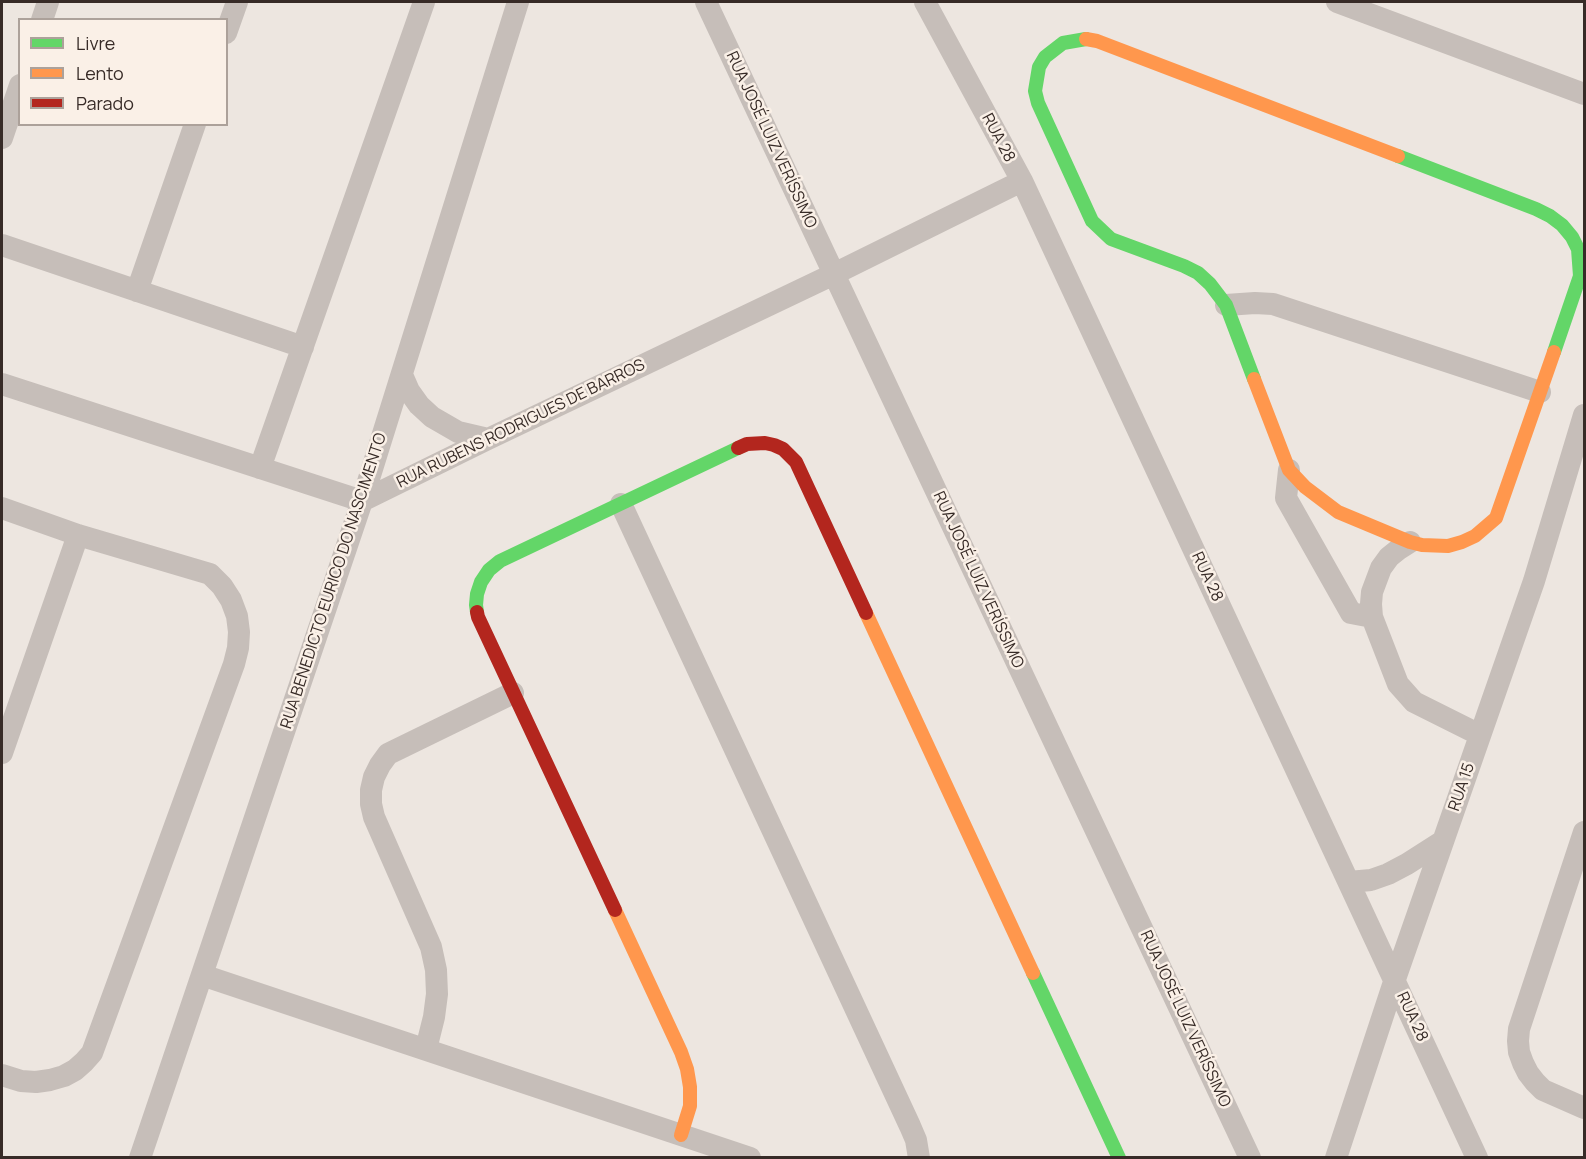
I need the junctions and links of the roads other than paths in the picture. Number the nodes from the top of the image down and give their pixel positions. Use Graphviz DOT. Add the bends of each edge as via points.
graph roads {
  1 [pos="48,2"];
  2 [pos="237,2"];
  3 [pos="424,2"];
  4 [pos="518,2"];
  5 [pos="706,2"];
  6 [pos="925,2"];
  7 [pos="1337,2"];
  8 [pos="43,18"];
  9 [pos="228,27"];
  10 [pos="18,91"];
  11 [pos="1584,94"];
  12 [pos="194,126"];
  13 [pos="2,138"];
  14 [pos="1022,181"];
  15 [pos="2,245"];
  16 [pos="834,274"];
  17 [pos="137,291"];
  18 [pos="1226,305"];
  19 [pos="303,347"];
  20 [pos="402,375"];
  21 [pos="2,384"];
  22 [pos="1540,392"];
  23 [pos="1584,415"];
  24 [pos="488,438"];
  25 [pos="260,468"];
  26 [pos="1289,470"];
  27 [pos="362,501"];
  28 [pos="621,504"];
  29 [pos="2,508"];
  30 [pos="78,534"];
  31 [pos="1410,542"];
  32 [pos="1372,617"];
  33 [pos="513,693"];
  34 [pos="1480,735"];
  35 [pos="2,753"];
  36 [pos="1584,832"];
  37 [pos="1443,841"];
  38 [pos="1349,882"];
  39 [pos="202,975"];
  40 [pos="1395,979"];
  41 [pos="426,1049"];
  42 [pos="2,1075"];
  43 [pos="1584,1108"];
  44 [pos="681,1135"];
  45 [pos="140,1158"];
  46 [pos="750,1158"];
  47 [pos="919,1158"];
  48 [pos="1119,1158"];
  49 [pos="1250,1158"];
  50 [pos="1336,1158"];
  51 [pos="1477,1158"];
  1 -- 8 [label="street"];
  2 -- 9 [label="street"];
  3 -- 19 [label="street"];
  4 -- 20 [label="street, RUA BENEDICTO EURICO DO NASCIMENTO"];
  5 -- 16 [label="street, RUA JOSÉ LUIZ VERÍSSIMO"];
  6 -- 14 [label="street, RUA 28"];
  7 -- 11 [label="street"];
  10 -- 13 [label="street"];
  12 -- 17 [label="street"];
  14 -- 16 [label="street, RUA RUBENS RODRIGUES DE BARROS"];
  14 -- 38 [label="street, RUA 28"];
  15 -- 17 [label="street"];
  16 -- 24 [label="street, RUA RUBENS RODRIGUES DE BARROS"];
  16 -- 49 [label="street, RUA JOSÉ LUIZ VERÍSSIMO"];
  17 -- 19 [label="street"];
  18 -- 22 [label="street" via="1273,304"];
  18 -- 22 [label="street" via="1198,273 1110,239 1092,221 1038,103 1039,68 1045,57 1063,43 1096,41 1550,216 1562,225 1578,249 1580,276"];
  18 -- 26 [label="street"];
  19 -- 25 [label="street"];
  20 -- 24 [label="street" via="414,398 432,417 458,432"];
  20 -- 27 [label="street, RUA BENEDICTO EURICO DO NASCIMENTO"];
  21 -- 25 [label="street"];
  22 -- 31 [label="street" via="1496,518 1475,536 1448,546"];
  23 -- 34 [label="street, RUA 15" via="1534,581"];
  24 -- 27 [label="street, RUA RUBENS RODRIGUES DE BARROS"];
  25 -- 27 [label="street"];
  26 -- 31 [label="street" via="1305,488 1338,512"];
  26 -- 32 [label="street" via="1286,498 1351,613"];
  27 -- 39 [label="street, RUA BENEDICTO EURICO DO NASCIMENTO"];
  28 -- 33 [label="street" via="500,561 481,582 478,616"];
  28 -- 47 [label="street" via="910,1126"];
  28 -- 48 [label="street" via="747,444 774,445 796,462"];
  29 -- 30 [label="street"];
  30 -- 35 [label="street"];
  30 -- 42 [label="street" via="210,574 231,600 238,624 238,648 92,1053 75,1070 50,1080 21,1081"];
  31 -- 32 [label="street" via="1381,568 1372,592"];
  32 -- 34 [label="street" via="1398,684 1414,702"];
  33 -- 41 [label="street" via="388,754 374,777 374,817 431,947 436,970 434,1017"];
  33 -- 44 [label="street" via="681,1052 690,1087 690,1106"];
  34 -- 37 [label="street, RUA 15"];
  36 -- 43 [label="street" via="1518,1041 1523,1063 1535,1082 1543,1090"];
  37 -- 38 [label="street" via="1388,874"];
  37 -- 40 [label="street, RUA 15"];
  38 -- 40 [label="street, RUA 28"];
  39 -- 41 [label="street"];
  39 -- 45 [label="street, RUA BENEDICTO EURICO DO NASCIMENTO"];
  40 -- 50 [label="street, RUA 15"];
  40 -- 51 [label="street, RUA 28"];
  41 -- 44 [label="street"];
  44 -- 46 [label="street"];
}
